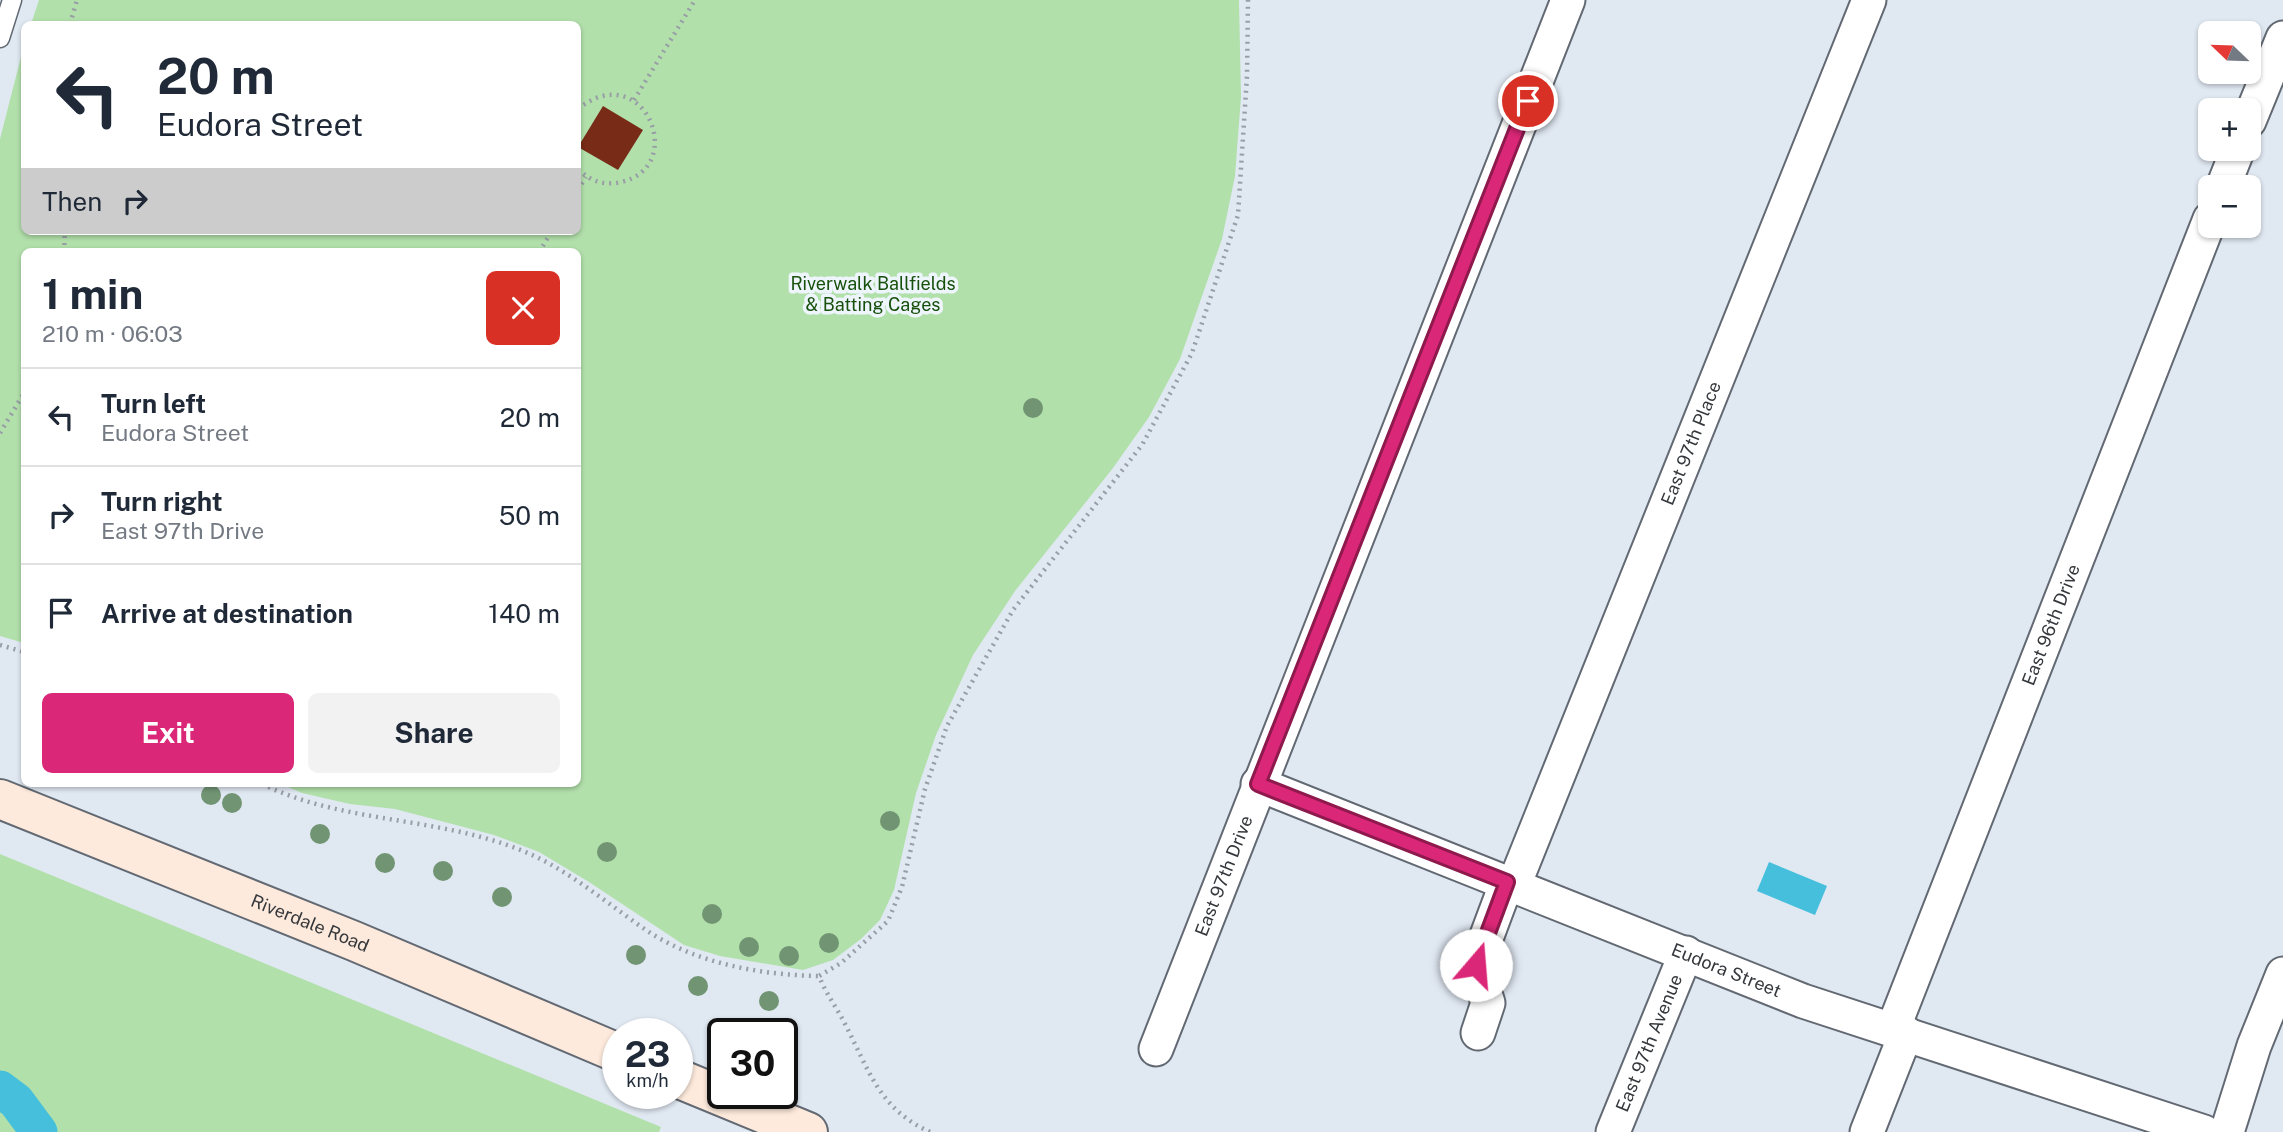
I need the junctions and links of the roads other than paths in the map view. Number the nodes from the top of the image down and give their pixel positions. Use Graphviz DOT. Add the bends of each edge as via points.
graph roads {
  1 [pos="12,0"];
  2 [pos="1568,0"];
  3 [pos="1869,0"];
  4 [pos="0,38"];
  5 [pos="2283,38"];
  6 [pos="2258,98"];
  7 [pos="2203,238"];
  8 [pos="1258,784"];
  9 [pos="0,799"];
  10 [pos="1510,884"];
  11 [pos="1686,953"];
  12 [pos="2283,974"];
  13 [pos="1899,1031"];
  14 [pos="1478,1033"];
  15 [pos="602,1046"];
  16 [pos="1156,1049"];
  17 [pos="693,1085"];
  18 [pos="808,1132"];
  19 [pos="1613,1132"];
  20 [pos="1867,1132"];
  21 [pos="2204,1132"];
  22 [pos="2227,1132"];
  1 -- 4 [label="lane"];
  2 -- 8 [label="street, East 97th Drive"];
  3 -- 10 [label="street, East 97th Place"];
  5 -- 6 [label="street"];
  7 -- 13 [label="street, East 96th Drive"];
  8 -- 10 [label="street, Eudora Street"];
  8 -- 16 [label="street, East 97th Drive"];
  9 -- 15 [label="street, Riverdale Road"];
  10 -- 11 [label="street, Eudora Street"];
  10 -- 14 [label="street, East 97th Place" via="1476,965 1488,1003"];
  11 -- 13 [label="street, Eudora Street" via="1803,1001"];
  11 -- 19 [label="street, East 97th Avenue"];
  12 -- 22 [label="street"];
  13 -- 20 [label="street, East 96th Drive"];
  13 -- 21 [label="street, Eudora Street"];
  17 -- 18 [label="street"];
}
